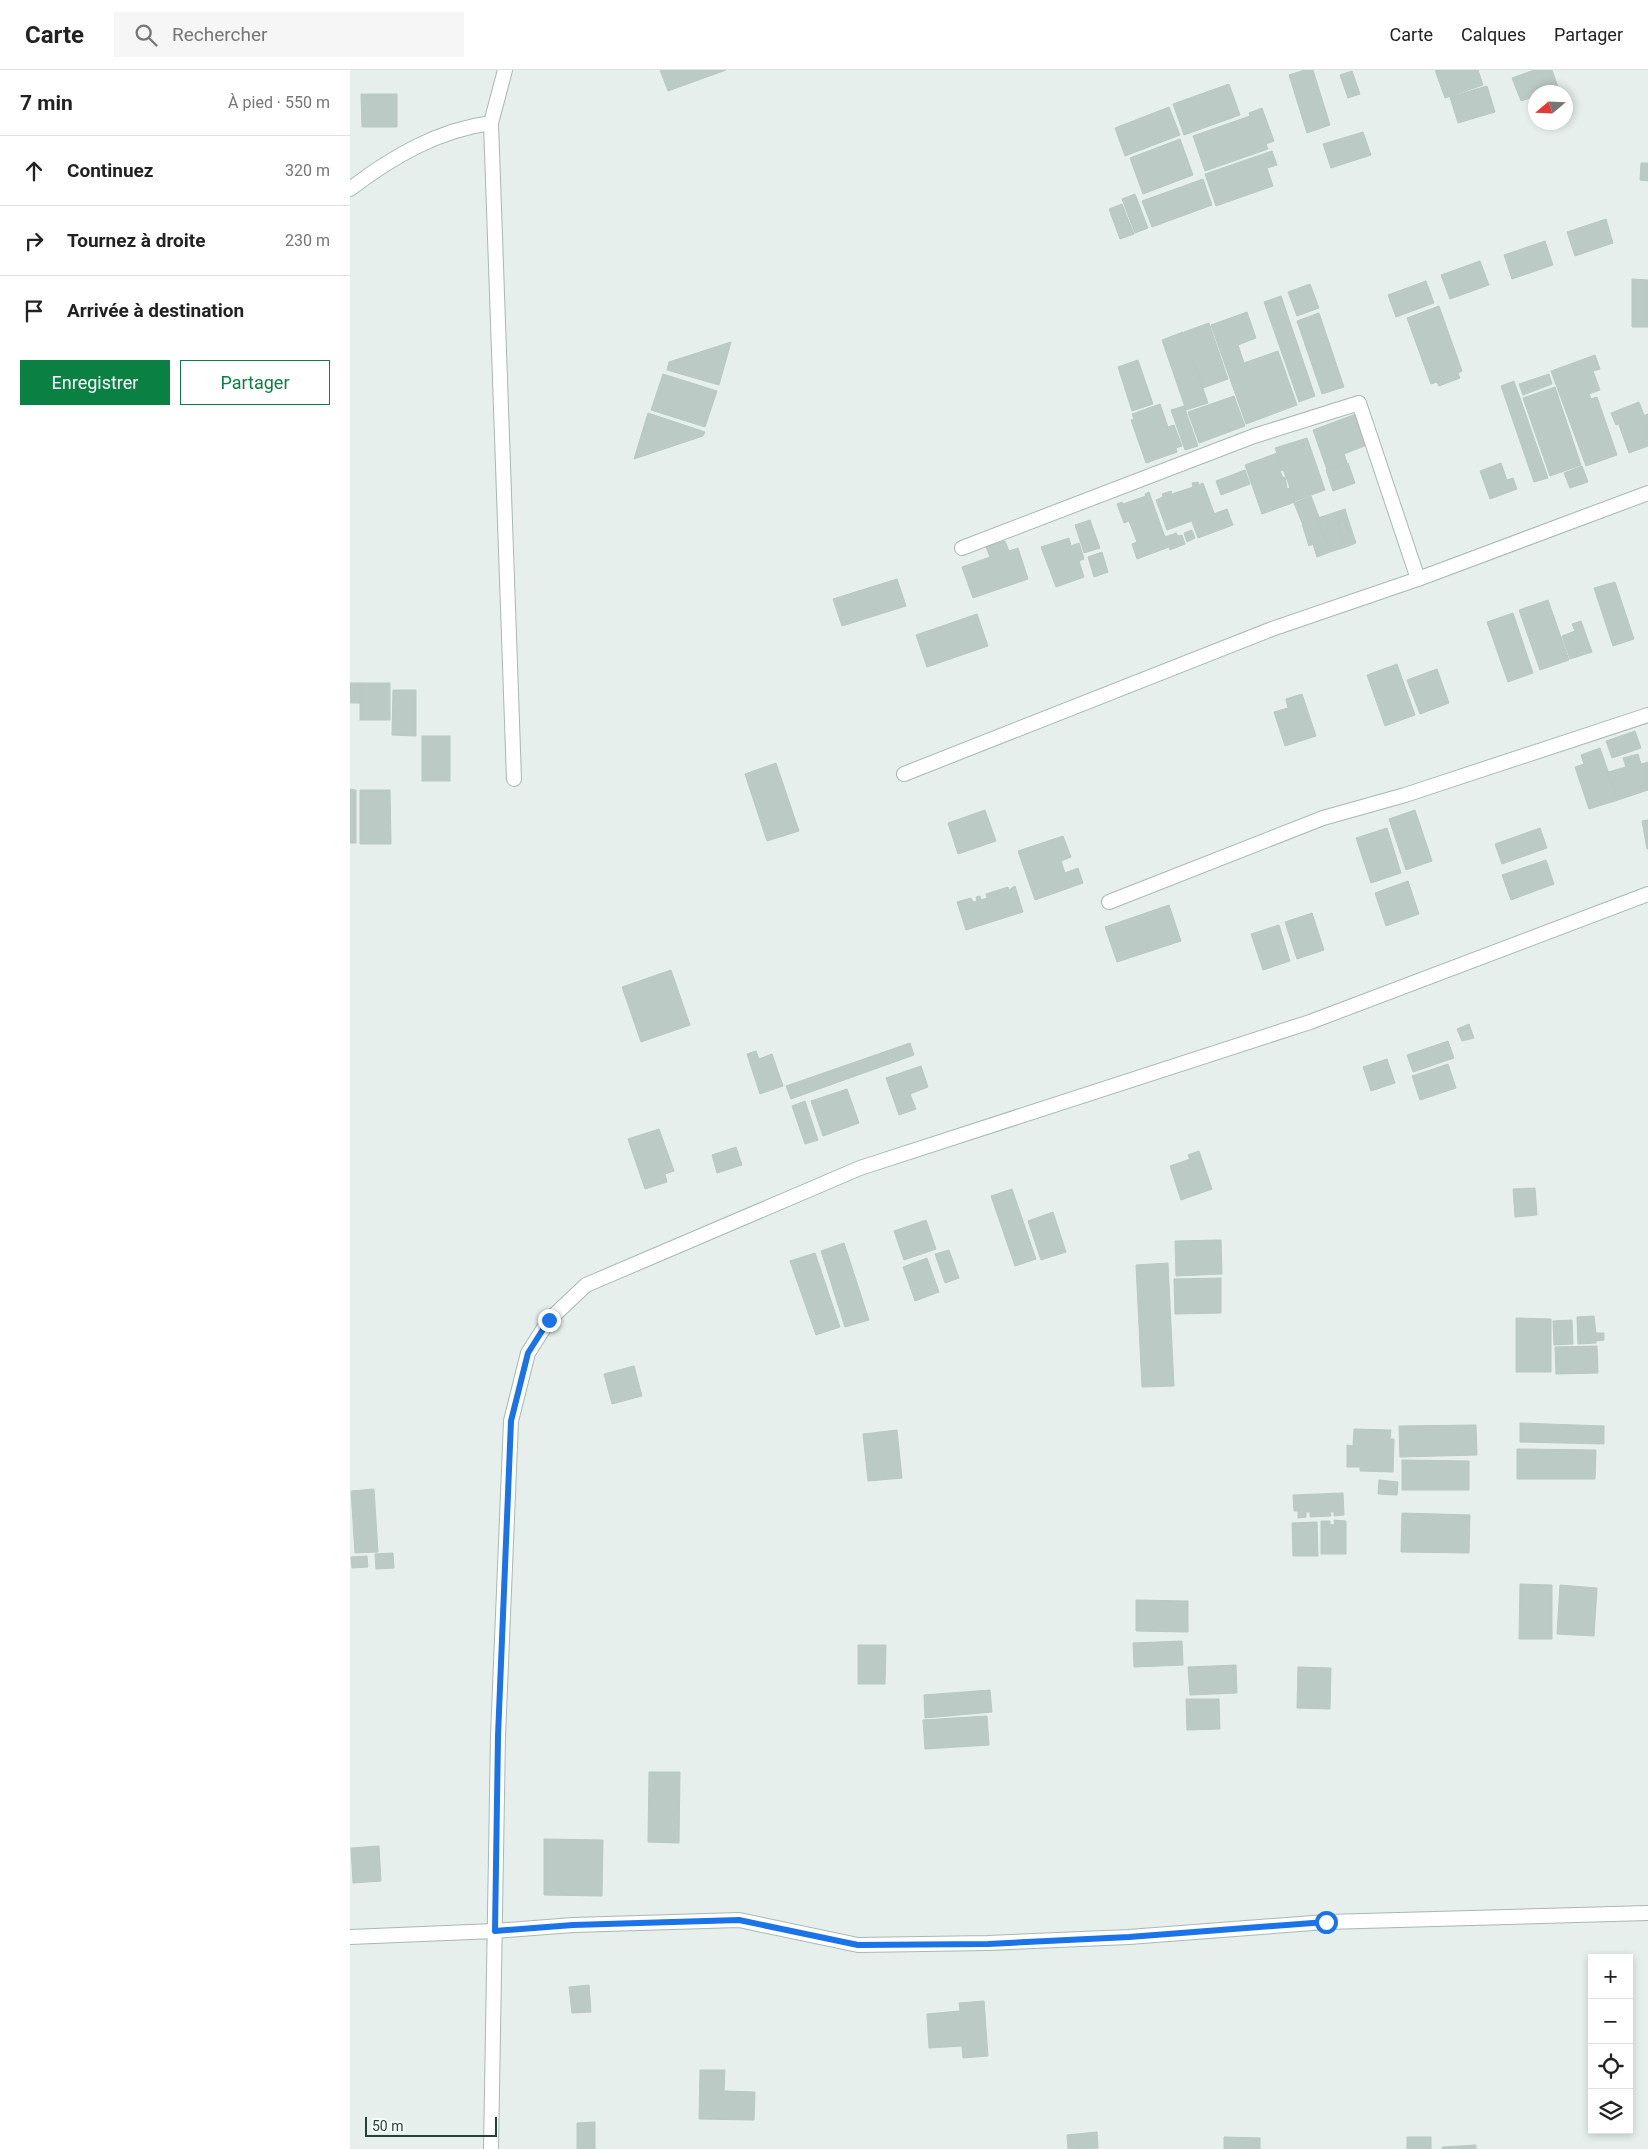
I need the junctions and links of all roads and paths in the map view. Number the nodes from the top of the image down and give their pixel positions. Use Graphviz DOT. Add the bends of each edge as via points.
graph roads {
  1 [pos="505,70"];
  2 [pos="491,123"];
  3 [pos="350,189"];
  4 [pos="1648,493"];
  5 [pos="962,548"];
  6 [pos="1418,579"];
  7 [pos="1648,715"];
  8 [pos="904,774"];
  9 [pos="514,779"];
  10 [pos="1648,894"];
  11 [pos="1109,902"];
  12 [pos="1648,1913"];
  13 [pos="495,1931"];
  14 [pos="350,1937"];
  15 [pos="491,2149"];
  1 -- 2 [label="street"];
  2 -- 3 [label="street" via="466,126 412,148 384,163"];
  2 -- 9 [label="street"];
  4 -- 6 [label="street"];
  5 -- 6 [label="street" via="1254,436 1359,403"];
  6 -- 8 [label="street" via="1272,629"];
  7 -- 11 [label="street" via="1405,795 1323,818"];
  10 -- 13 [label="street" via="1310,1022 860,1168 586,1285 549,1320 528,1353 511,1421 498,1736"];
  12 -- 13 [label="street" via="1326,1922 988,1944 858,1945 739,1920"];
  13 -- 14 [label="street"];
  13 -- 15 [label="street"];
}
